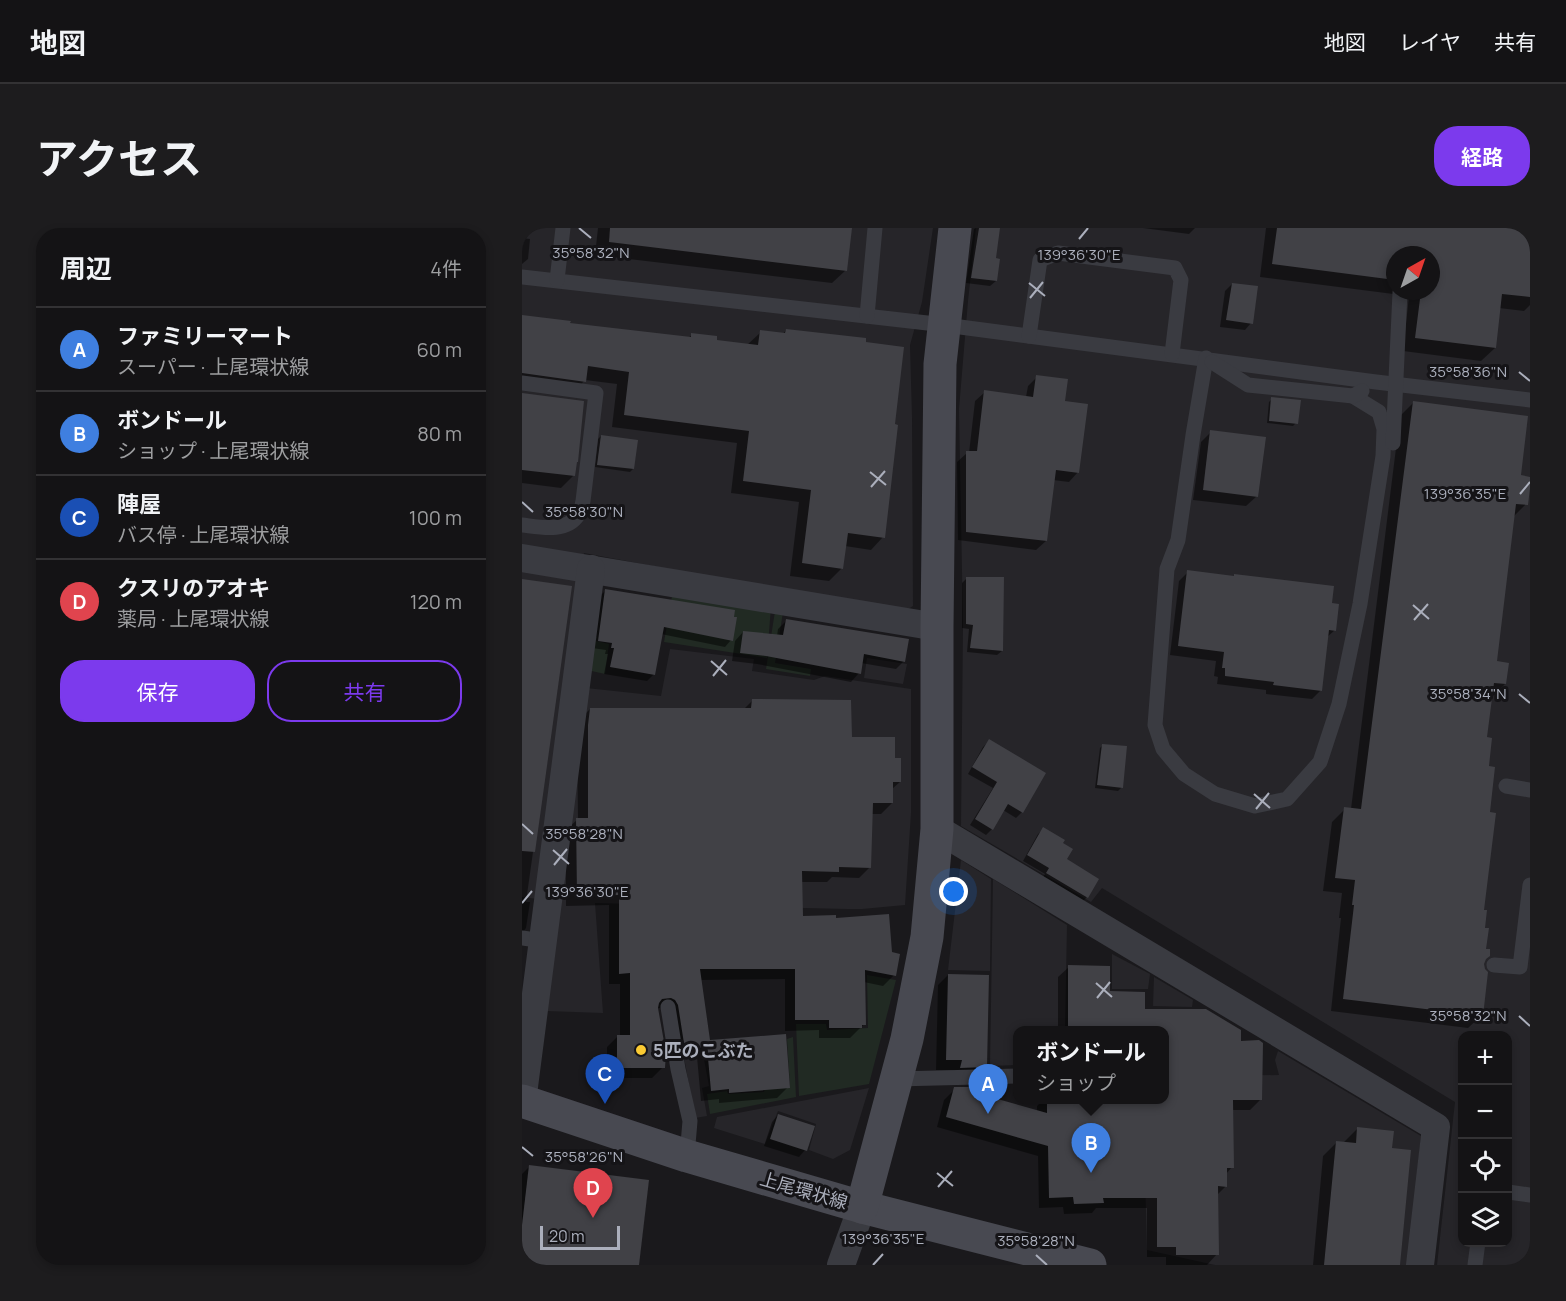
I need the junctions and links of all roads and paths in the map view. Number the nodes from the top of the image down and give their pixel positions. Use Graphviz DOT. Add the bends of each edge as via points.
graph roads {
  1 [pos="563,228"];
  2 [pos="875,228"];
  3 [pos="955,228"];
  4 [pos="522,277"];
  5 [pos="557,280"];
  6 [pos="1400,300"];
  7 [pos="867,316"];
  8 [pos="945,325"];
  9 [pos="1029,336"];
  10 [pos="1172,354"];
  11 [pos="1206,358"];
  12 [pos="1376,382"];
  13 [pos="522,383"];
  14 [pos="1395,384"];
  15 [pos="1353,396"];
  16 [pos="1530,400"];
  17 [pos="1383,456"];
  18 [pos="522,525"];
  19 [pos="522,558"];
  20 [pos="591,568"];
  21 [pos="937,627"];
  22 [pos="1506,786"];
  23 [pos="1530,789"];
  24 [pos="937,829"];
  25 [pos="1530,885"];
  26 [pos="532,940"];
  27 [pos="1494,965"];
  28 [pos="668,1007"];
  29 [pos="1013,1076"];
  30 [pos="896,1079"];
  31 [pos="522,1102"];
  32 [pos="687,1156"];
  33 [pos="1512,1193"];
  34 [pos="1530,1195"];
  35 [pos="862,1207"];
  36 [pos="1477,1247"];
  37 [pos="841,1265"];
  38 [pos="1090,1265"];
  39 [pos="1420,1265"];
  40 [pos="1474,1265"];
  1 -- 5 [label="lane"];
  2 -- 7 [label="lane"];
  3 -- 8 [label="street"];
  4 -- 5 [label="lane"];
  5 -- 7 [label="lane"];
  6 -- 14 [label="lane"];
  7 -- 8 [label="lane"];
  8 -- 9 [label="lane"];
  8 -- 21 [label="street" via="940,364"];
  9 -- 10 [label="lane"];
  9 -- 10 [label="lane" via="1040,260 1058,253 1175,268 1180,280"];
  10 -- 11 [label="lane"];
  11 -- 12 [label="lane"];
  11 -- 15 [label="lane" via="1248,385"];
  11 -- 17 [label="lane" via="1178,540 1167,569 1155,724 1163,749 1184,774 1215,794 1255,806 1287,799 1320,762 1339,704 1360,604"];
  12 -- 14 [label="lane"];
  12 -- 15 [label="lane"];
  13 -- 18 [label="lane" via="596,393 578,515 568,524 553,528"];
  14 -- 16 [label="lane"];
  14 -- 17 [label="lane" via="1392,454"];
  15 -- 17 [label="lane" via="1379,412 1384,429"];
  19 -- 20 [label="street"];
  20 -- 21 [label="street"];
  20 -- 26 [label="street"];
  21 -- 24 [label="street"];
  22 -- 23 [label="lane"];
  24 -- 30 [label="street" via="927,938"];
  24 -- 39 [label="street" via="1436,1127"];
  25 -- 27 [label="lane" via="1520,967"];
  26 -- 31 [label="street"];
  28 -- 32 [label="lane" via="690,1120"];
  29 -- 30 [label="lane"];
  30 -- 35 [label="street"];
  31 -- 32 [label="street, 上尾環状線"];
  32 -- 35 [label="street, 上尾環状線"];
  33 -- 34 [label="lane"];
  35 -- 37 [label="street"];
  35 -- 38 [label="street, 上尾環状線"];
  36 -- 40 [label="lane"];
}
